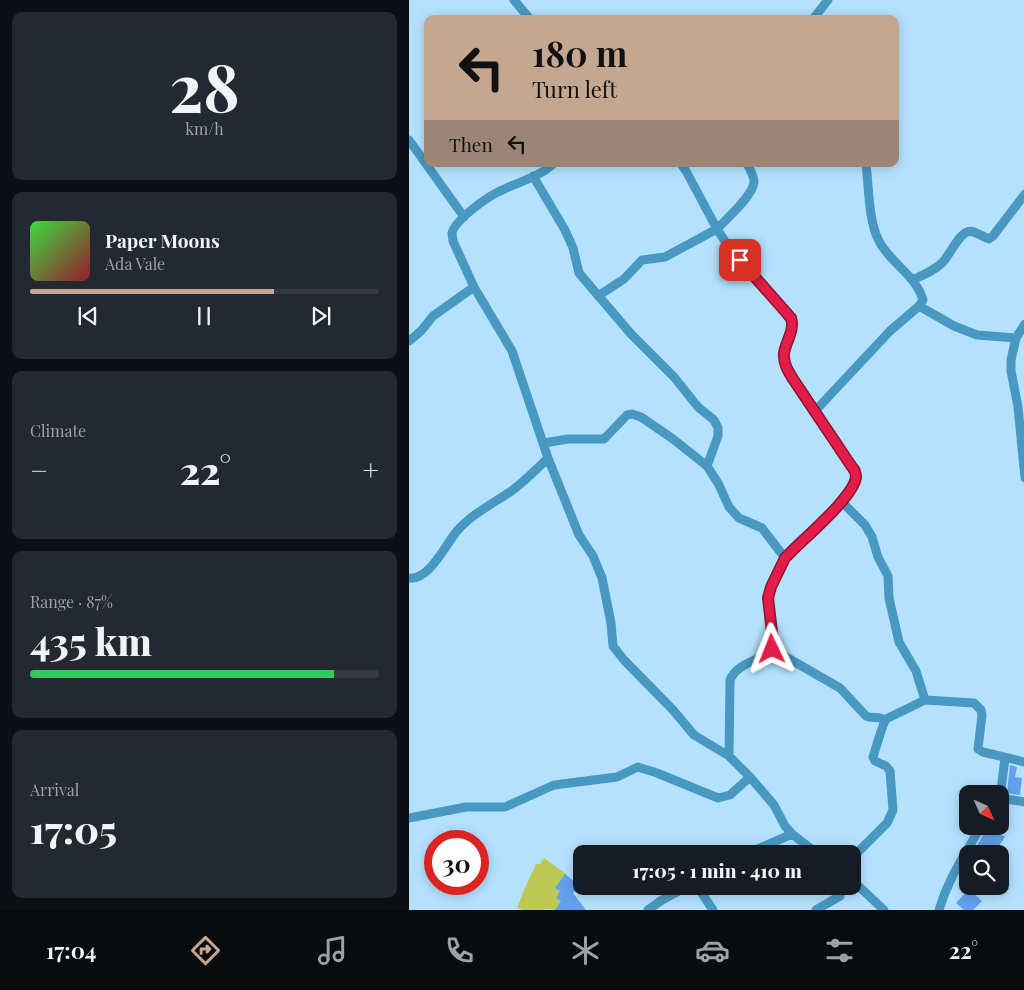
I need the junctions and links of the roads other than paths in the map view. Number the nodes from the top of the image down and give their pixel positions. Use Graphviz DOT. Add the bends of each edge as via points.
graph roads {
  1 [pos="514,0"];
  2 [pos="829,0"];
  3 [pos="527,15"];
  4 [pos="816,15"];
  5 [pos="409,140"];
  6 [pos="424,161"];
  7 [pos="429,167"];
  8 [pos="548,167"];
  9 [pos="683,167"];
  10 [pos="749,167"];
  11 [pos="866,167"];
  12 [pos="533,176"];
  13 [pos="1024,194"];
  14 [pos="464,216"];
  15 [pos="717,229"];
  16 [pos="912,280"];
  17 [pos="474,287"];
  18 [pos="598,296"];
  19 [pos="919,306"];
  20 [pos="1024,324"];
  21 [pos="1016,338"];
  22 [pos="409,341"];
  23 [pos="815,411"];
  24 [pos="544,443"];
  25 [pos="548,458"];
  26 [pos="707,466"];
  27 [pos="1024,478"];
  28 [pos="842,502"];
  29 [pos="785,558"];
  30 [pos="409,578"];
  31 [pos="772,649"];
  32 [pos="925,700"];
  33 [pos="885,720"];
  34 [pos="729,756"];
  35 [pos="1005,758"];
  36 [pos="1024,762"];
  37 [pos="750,777"];
  38 [pos="1024,802"];
  39 [pos="409,818"];
  40 [pos="791,834"];
  41 [pos="976,835"];
  42 [pos="766,845"];
  43 [pos="806,845"];
  44 [pos="861,849"];
  45 [pos="861,888"];
  46 [pos="671,895"];
  47 [pos="703,895"];
  48 [pos="840,896"];
  49 [pos="648,910"];
  50 [pos="713,910"];
  51 [pos="816,910"];
  52 [pos="884,910"];
  53 [pos="939,910"];
  1 -- 3 [label="street"];
  2 -- 4 [label="street"];
  5 -- 6 [label="street"];
  7 -- 14 [label="street"];
  8 -- 12 [label="street"];
  9 -- 15 [label="street"];
  10 -- 15 [label="street" via="754,182 751,192"];
  11 -- 16 [label="street" via="873,221 879,241"];
  12 -- 14 [label="street" via="496,193"];
  12 -- 18 [label="street" via="565,230 579,273"];
  13 -- 16 [label="street" via="993,236 984,238 972,231 967,232 941,264"];
  14 -- 17 [label="street" via="452,233 453,241"];
  15 -- 18 [label="street" via="665,257 642,260 624,279"];
  15 -- 23 [label="street" via="727,246 791,318 793,324 784,354 786,366"];
  16 -- 19 [label="street" via="923,300"];
  17 -- 22 [label="street" via="433,316"];
  17 -- 24 [label="street" via="512,351"];
  18 -- 26 [label="street" via="698,407 714,420 718,436"];
  19 -- 21 [label="street" via="977,335"];
  19 -- 23 [label="street" via="890,331"];
  20 -- 21 [label="street"];
  21 -- 27 [label="street" via="1011,371 1018,407"];
  23 -- 28 [label="street" via="855,471 855,481"];
  24 -- 25 [label="street"];
  24 -- 26 [label="street" via="604,439 627,415 637,415"];
  25 -- 30 [label="street" via="525,481 465,522 424,573"];
  25 -- 34 [label="street" via="579,535 602,578 613,646 695,735"];
  26 -- 29 [label="street" via="729,507 739,518 762,528"];
  28 -- 29 [label="street"];
  28 -- 32 [label="street" via="872,537 888,576 889,598 899,642 916,671"];
  29 -- 31 [label="street" via="768,598"];
  31 -- 33 [label="street" via="840,688 866,716"];
  31 -- 34 [label="street" via="738,669 729,680"];
  32 -- 33 [label="street"];
  32 -- 35 [label="street" via="979,706 982,715 978,749"];
  33 -- 44 [label="street" via="873,757 890,771 893,810 887,823"];
  34 -- 37 [label="street"];
  35 -- 36 [label="street"];
  35 -- 38 [label="street" via="1000,798"];
  37 -- 39 [label="street" via="730,795 718,798 638,767 617,777 554,785 505,806 466,807"];
  37 -- 40 [label="street" via="774,805"];
  40 -- 42 [label="street"];
  40 -- 43 [label="street"];
  41 -- 53 [label="street" via="947,885"];
  45 -- 52 [label="street"];
  46 -- 49 [label="street"];
  47 -- 50 [label="street"];
  48 -- 51 [label="street"];
}
